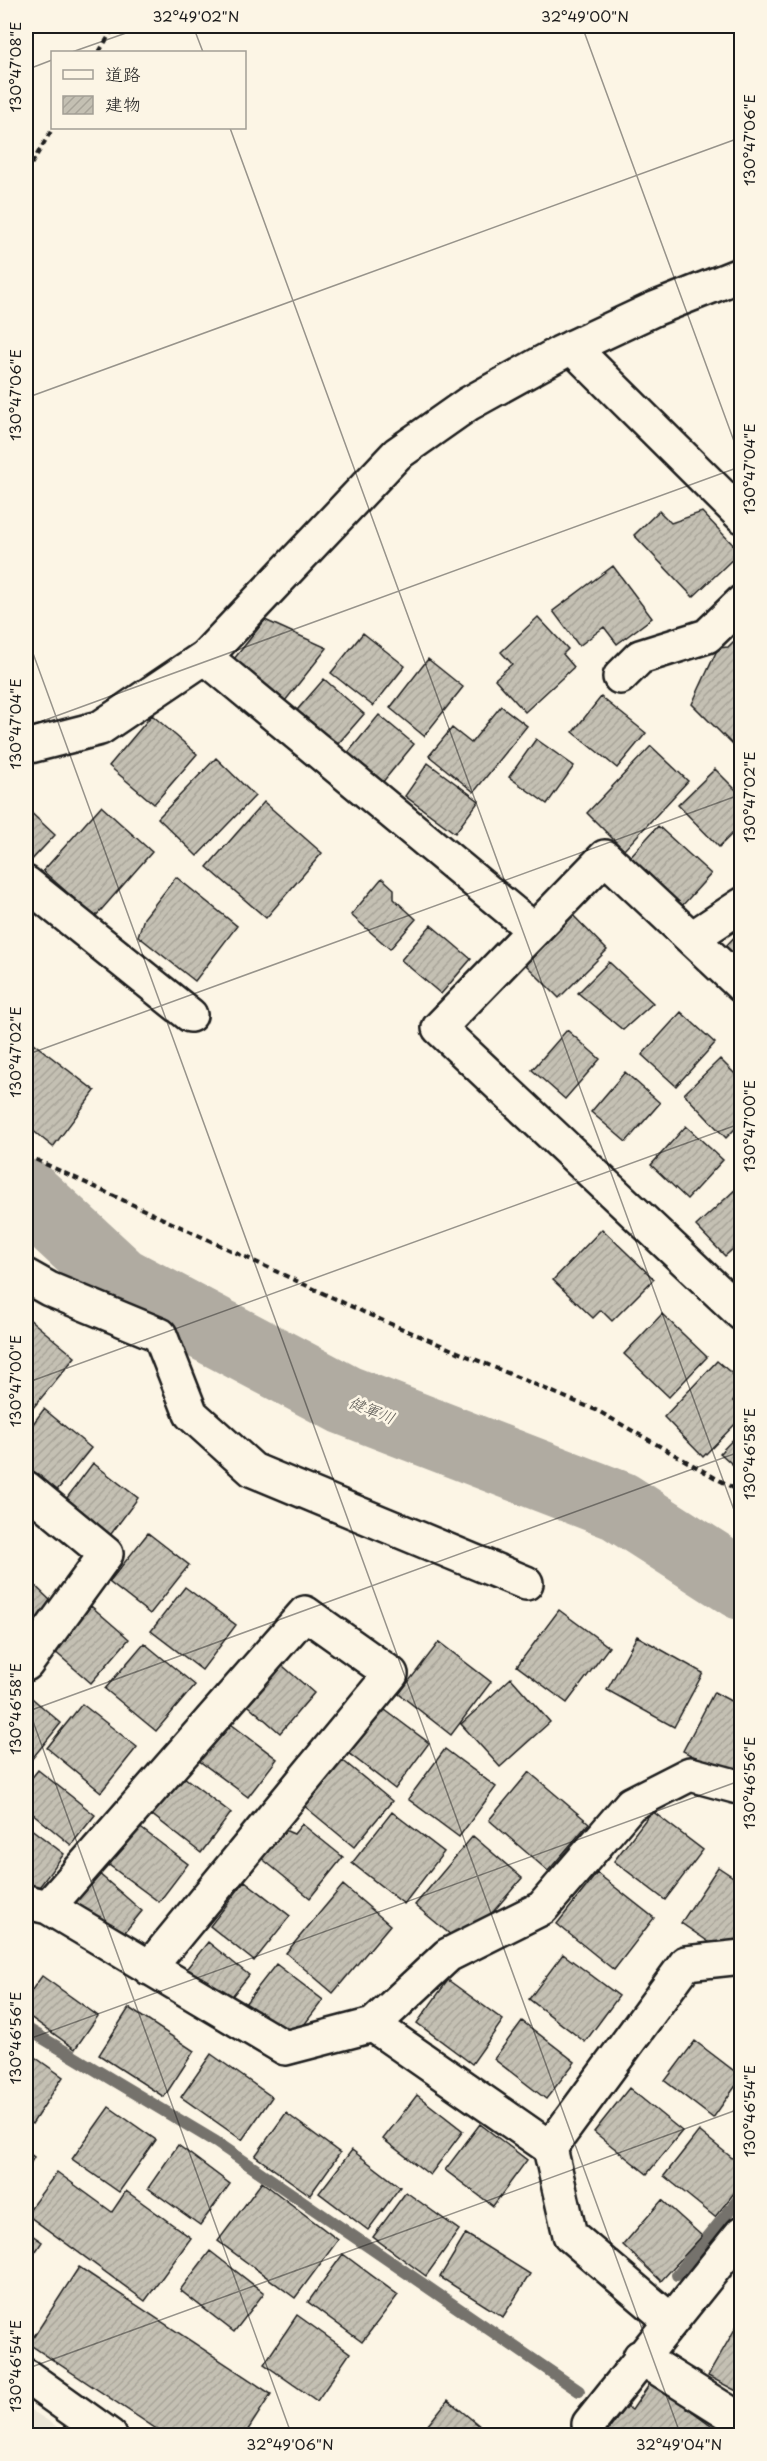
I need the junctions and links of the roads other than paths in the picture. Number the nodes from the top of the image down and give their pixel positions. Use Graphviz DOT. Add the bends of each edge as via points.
graph roads {
  1 [pos="741,274"];
  2 [pos="572,347"];
  3 [pos="741,516"];
  4 [pos="741,602"];
  5 [pos="205,657"];
  6 [pos="620,677"];
  7 [pos="26,747"];
  8 [pos="26,883"];
  9 [pos="741,905"];
  10 [pos="534,930"];
  11 [pos="692,938"];
  12 [pos="741,986"];
  13 [pos="190,1015"];
  14 [pos="26,1276"];
  15 [pos="741,1314"];
  16 [pos="26,1488"];
  17 [pos="526,1583"];
  18 [pos="26,1664"];
  19 [pos="741,1788"];
  20 [pos="37,1904"];
  21 [pos="741,1957"];
  22 [pos="149,1968"];
  23 [pos="373,2025"];
  24 [pos="550,2148"];
  25 [pos="741,2233"];
  26 [pos="671,2321"];
  27 [pos="640,2357"];
  28 [pos="26,2376"];
  29 [pos="741,2421"];
  30 [pos="589,2424"];
  31 [pos="110,2436"];
  1 -- 2 [label="street"];
  2 -- 3 [label="street"];
  2 -- 5 [label="street" via="468,404 398,454"];
  4 -- 6 [label="street" via="708,636 640,657"];
  5 -- 7 [label="street" via="100,728"];
  5 -- 10 [label="street"];
  8 -- 13 [label="street"];
  9 -- 11 [label="street"];
  10 -- 11 [label="street" via="605,857"];
  10 -- 15 [label="street" via="439,1029"];
  11 -- 12 [label="street"];
  14 -- 17 [label="street" via="160,1335 191,1414 253,1470"];
  16 -- 18 [label="street" via="106,1554"];
  19 -- 23 [label="street" via="690,1774 631,1804 542,1908 448,1955"];
  20 -- 22 [label="street"];
  20 -- 22 [label="street" via="305,1613 391,1674"];
  21 -- 24 [label="street" via="686,1963"];
  22 -- 23 [label="street" via="285,2048"];
  23 -- 24 [label="street"];
  24 -- 26 [label="street" via="570,2235"];
  25 -- 26 [label="street"];
  26 -- 27 [label="street"];
  27 -- 29 [label="street"];
  27 -- 30 [label="street"];
  28 -- 31 [label="street"];
}
